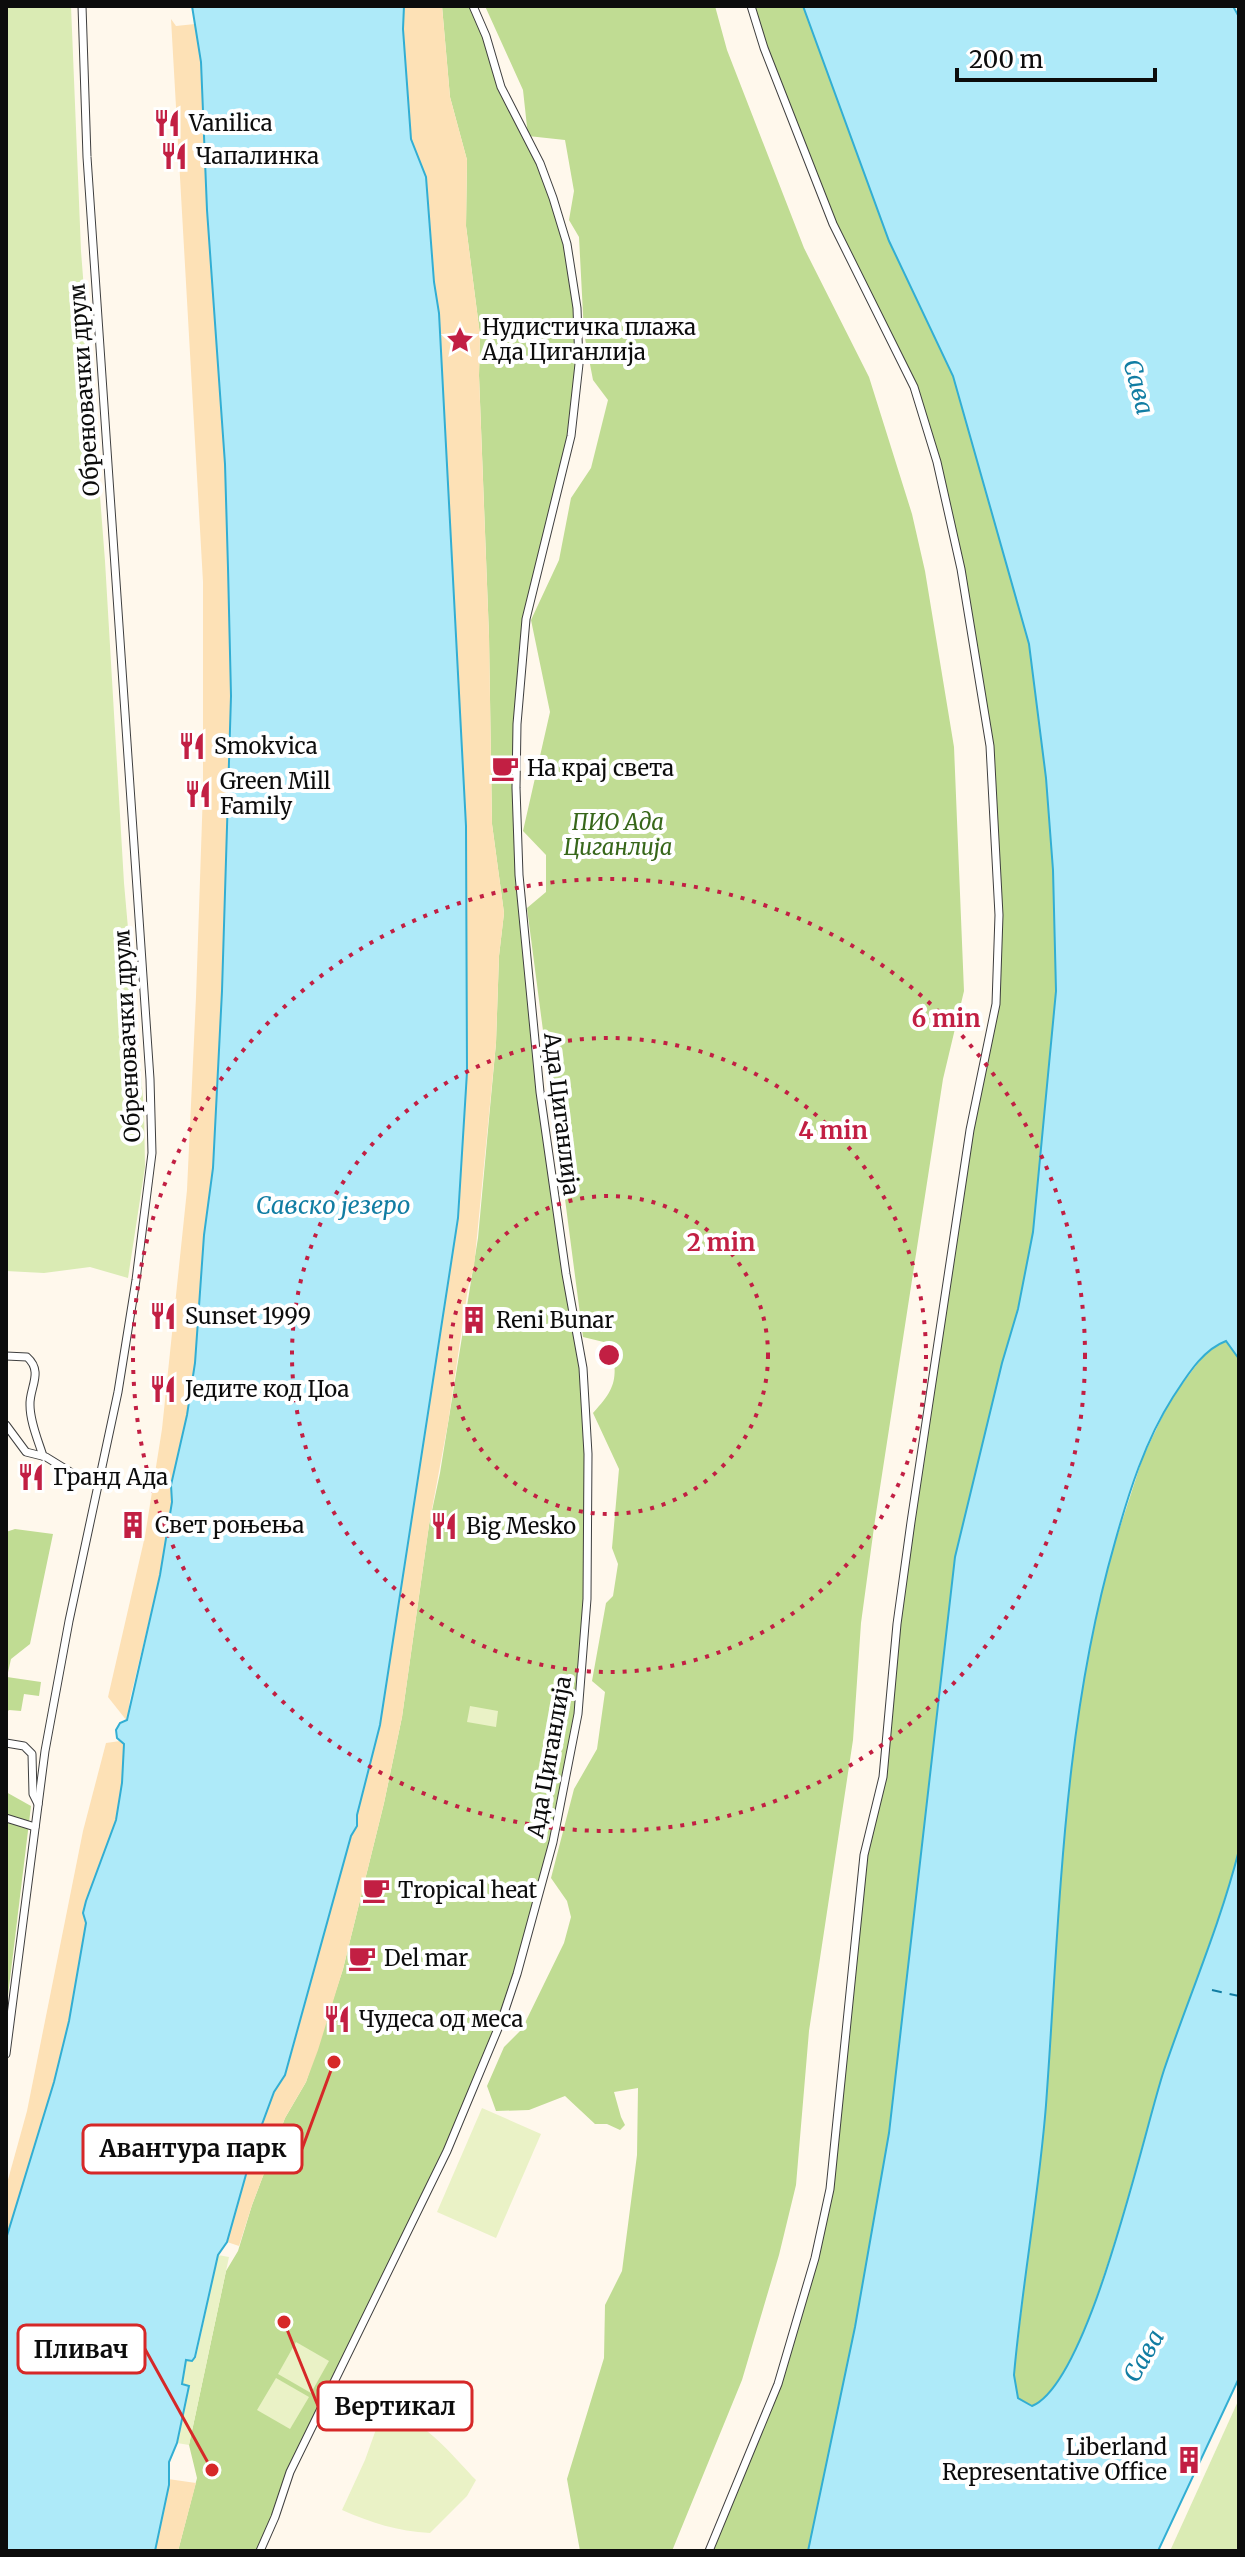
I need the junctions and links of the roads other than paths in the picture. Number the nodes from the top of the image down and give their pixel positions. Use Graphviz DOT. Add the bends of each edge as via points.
graph roads {
  1 [pos="82,6"];
  2 [pos="473,6"];
  3 [pos="751,6"];
  4 [pos="6,1356"];
  5 [pos="6,1425"];
  6 [pos="43,1456"];
  7 [pos="99,1484"];
  8 [pos="6,1743"];
  9 [pos="38,1805"];
  10 [pos="6,1818"];
  11 [pos="35,1827"];
  12 [pos="6,2054"];
  13 [pos="260,2551"];
  14 [pos="709,2551"];
  1 -- 7 [label="street, Обреновачки друм" via="97,319 153,1128 136,1280"];
  2 -- 13 [label="street, Ада Циганлија" via="501,87 553,198 570,261 578,323 571,436 528,606 516,788 540,1092 583,1368 587,1599 578,1714 544,1882 502,2019 447,2151 290,2472"];
  3 -- 14 [label="street" via="833,224 914,387 937,462 990,746 999,915 996,1004 970,1130 909,1536 883,1777 864,1855 830,2189 778,2384"];
  4 -- 6 [label="street" via="27,1357 34,1365 29,1407"];
  5 -- 6 [label="street" via="26,1452"];
  6 -- 7 [label="street"];
  7 -- 9 [label="street, Обреновачки друм" via="57,1682"];
  8 -- 9 [label="street" via="24,1746 32,1754"];
  9 -- 11 [label="street, Обреновачки друм"];
  10 -- 11 [label="street"];
  11 -- 12 [label="street, Обреновачки друм"];
}
